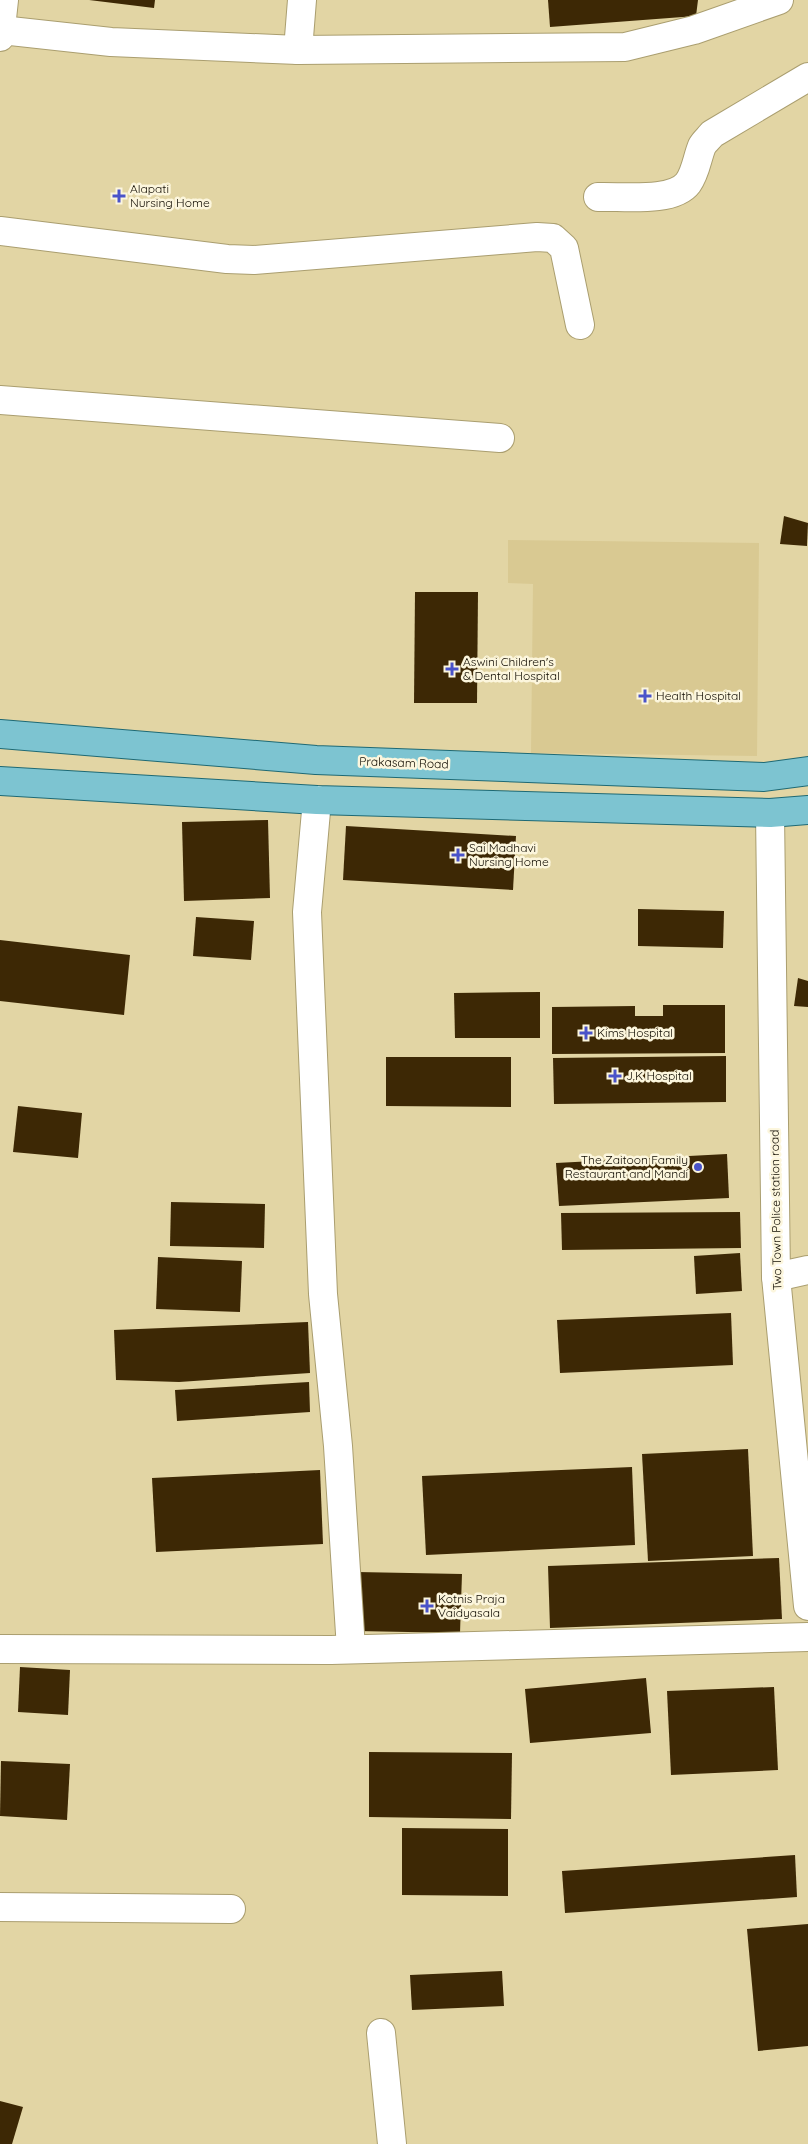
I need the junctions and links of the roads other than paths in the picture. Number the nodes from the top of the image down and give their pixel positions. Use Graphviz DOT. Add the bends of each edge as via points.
graph roads {
  1 [pos="4,0"];
  2 [pos="302,0"];
  3 [pos="779,0"];
  4 [pos="1,33"];
  5 [pos="298,50"];
  6 [pos="808,77"];
  7 [pos="598,197"];
  8 [pos="0,231"];
  9 [pos="580,325"];
  10 [pos="0,400"];
  11 [pos="500,438"];
  12 [pos="0,734"];
  13 [pos="808,771"];
  14 [pos="0,781"];
  15 [pos="317,800"];
  16 [pos="808,810"];
  17 [pos="770,813"];
  18 [pos="808,1270"];
  19 [pos="776,1277"];
  20 [pos="808,1606"];
  21 [pos="808,1637"];
  22 [pos="0,1649"];
  23 [pos="351,1649"];
  24 [pos="0,1907"];
  25 [pos="231,1909"];
  26 [pos="381,2033"];
  27 [pos="392,2144"];
  1 -- 4 [label="street"];
  2 -- 5 [label="street"];
  3 -- 5 [label="street" via="694,30 625,47"];
  4 -- 5 [label="street" via="111,42"];
  6 -- 7 [label="street" via="712,134 703,145 688,183 676,193"];
  8 -- 9 [label="street" via="254,260 553,238 564,248"];
  10 -- 11 [label="street"];
  12 -- 13 [label="main road, Prakasam Road" via="326,760 764,777"];
  14 -- 15 [label="main road"];
  15 -- 17 [label="main road"];
  15 -- 23 [label="street" via="307,912 323,1294 338,1446"];
  16 -- 17 [label="main road"];
  17 -- 19 [label="street, Two Town Police station road"];
  18 -- 19 [label="street"];
  19 -- 20 [label="street, Two Town Police station road"];
  21 -- 23 [label="street"];
  22 -- 23 [label="street"];
  24 -- 25 [label="street"];
  26 -- 27 [label="street"];
}
